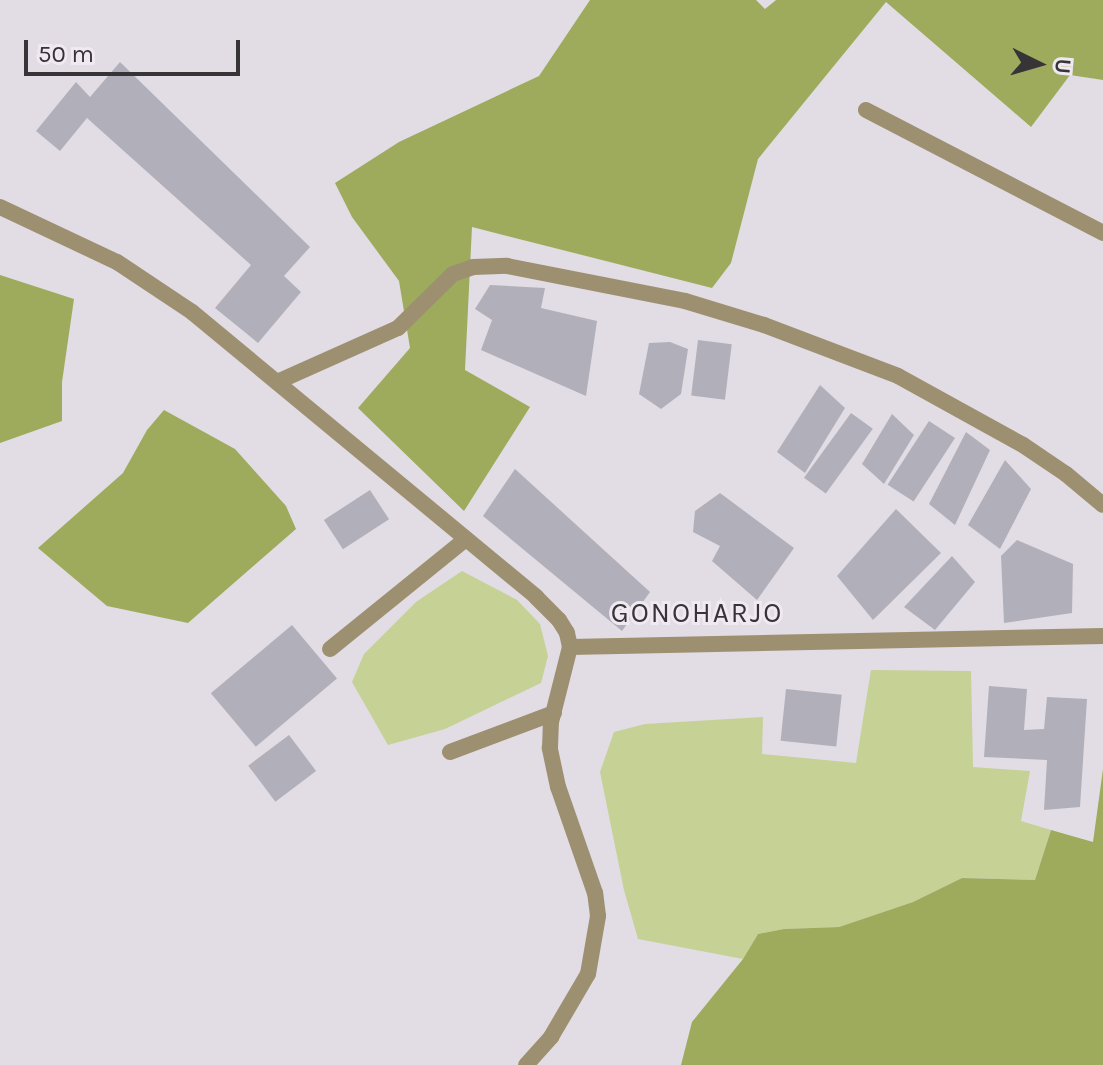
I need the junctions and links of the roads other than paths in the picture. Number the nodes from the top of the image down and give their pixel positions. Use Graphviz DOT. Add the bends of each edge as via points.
graph roads {
  1 [pos="866,110"];
  2 [pos="0,207"];
  3 [pos="1103,233"];
  4 [pos="277,382"];
  5 [pos="1103,505"];
  6 [pos="466,539"];
  7 [pos="1103,636"];
  8 [pos="570,647"];
  9 [pos="330,649"];
  10 [pos="554,713"];
  11 [pos="450,752"];
  12 [pos="526,1065"];
  1 -- 3 [label="street"];
  2 -- 4 [label="street" via="117,262 192,312"];
  4 -- 5 [label="street" via="398,328 453,274 507,266 685,301 883,370 1023,445"];
  4 -- 6 [label="street"];
  6 -- 8 [label="street" via="544,604 567,633"];
  6 -- 9 [label="street"];
  7 -- 8 [label="street"];
  8 -- 10 [label="street"];
  10 -- 11 [label="street"];
  10 -- 12 [label="street" via="550,748 555,774 598,916 588,974 551,1037"];
}
